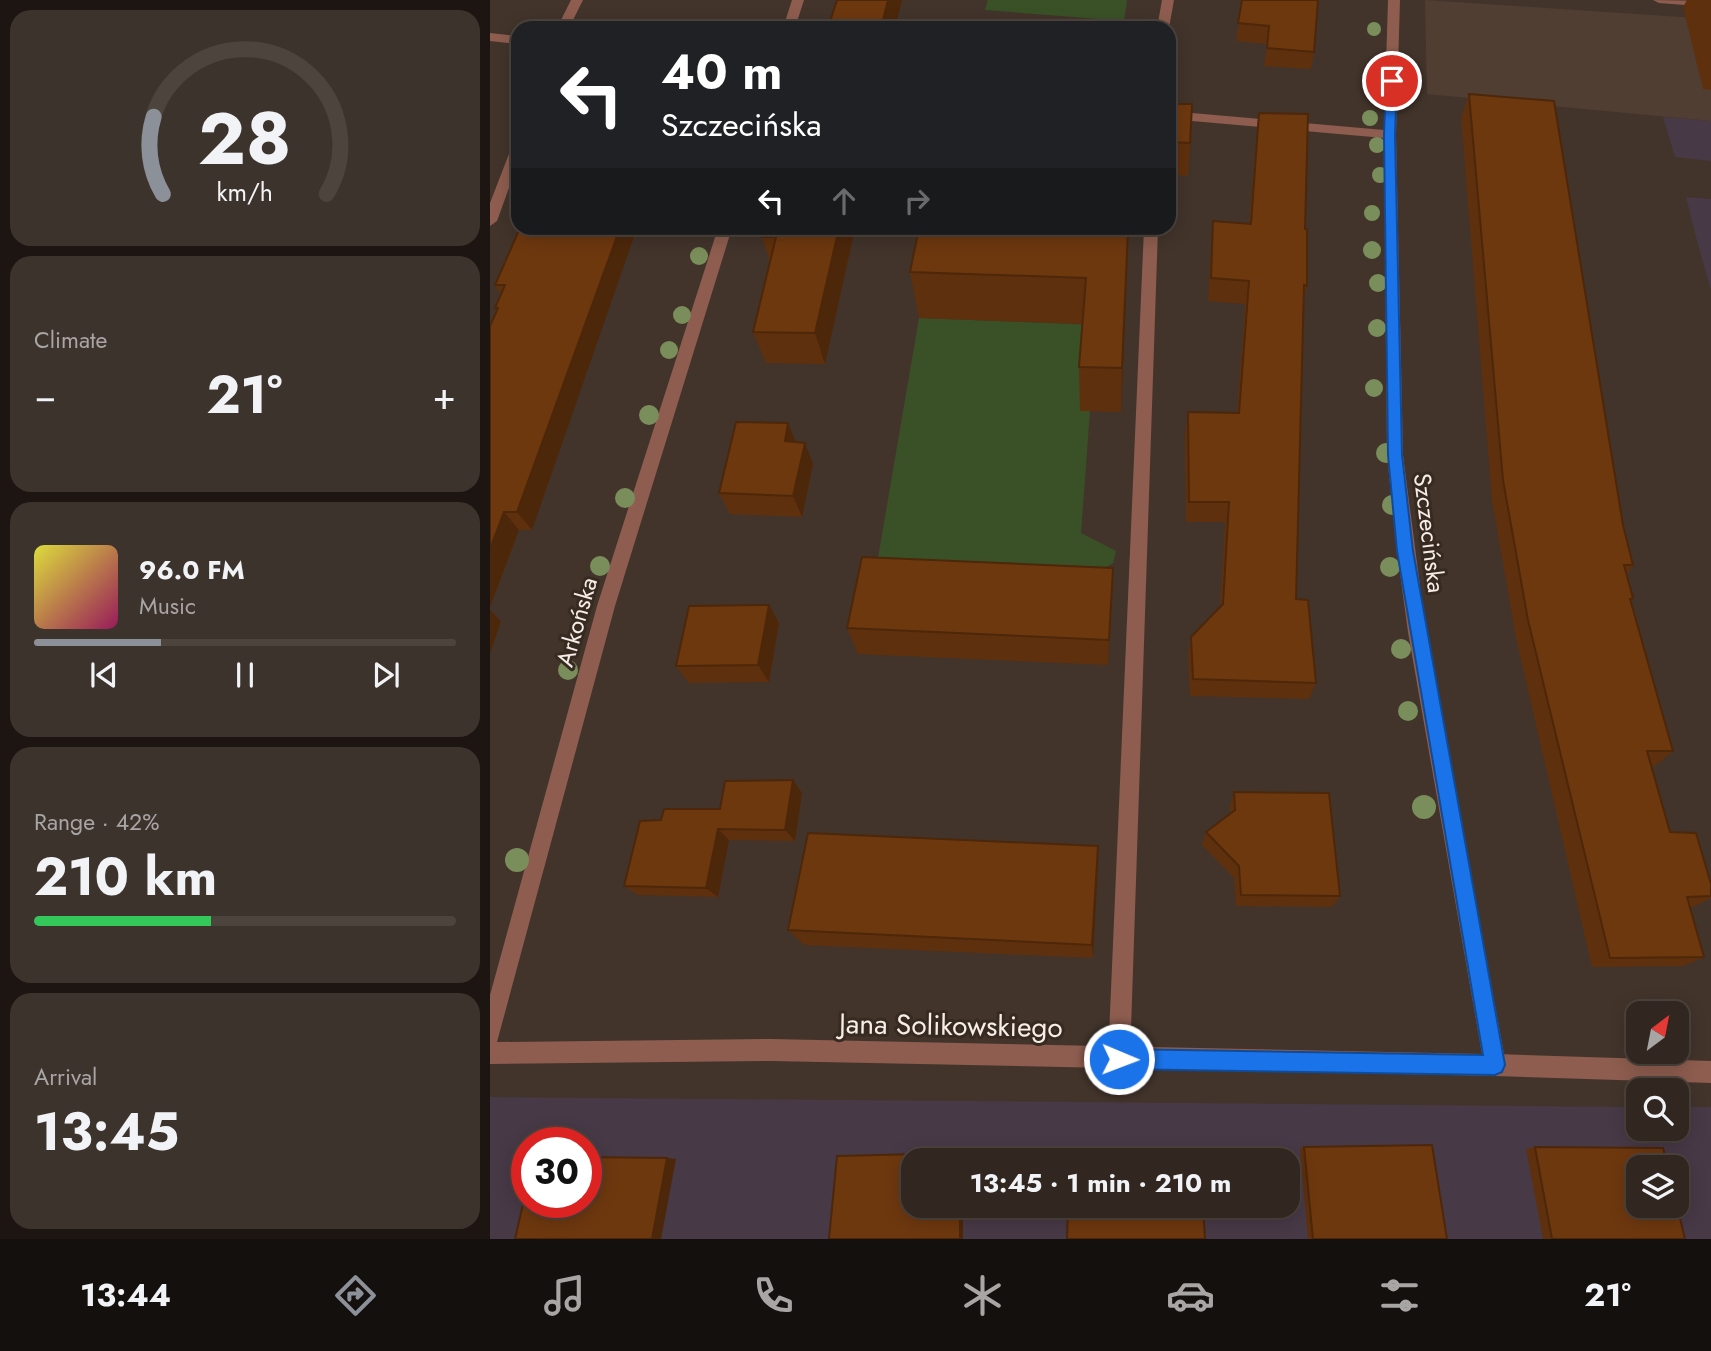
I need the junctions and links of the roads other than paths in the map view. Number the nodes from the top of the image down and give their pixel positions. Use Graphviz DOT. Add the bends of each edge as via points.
graph roads {
  1 [pos="578,0"];
  2 [pos="798,0"];
  3 [pos="1168,0"];
  4 [pos="1394,0"];
  5 [pos="1659,0"];
  6 [pos="1711,4"];
  7 [pos="568,21"];
  8 [pos="791,21"];
  9 [pos="1164,21"];
  10 [pos="490,37"];
  11 [pos="511,39"];
  12 [pos="1176,116"];
  13 [pos="1390,135"];
  14 [pos="511,165"];
  15 [pos="490,221"];
  16 [pos="722,235"];
  17 [pos="1151,235"];
  18 [pos="490,1034"];
  19 [pos="490,1053"];
  20 [pos="1119,1059"];
  21 [pos="1495,1065"];
  22 [pos="1711,1072"];
  1 -- 7 [label="street"];
  2 -- 8 [label="street"];
  3 -- 9 [label="street"];
  4 -- 13 [label="street, Szczecińska"];
  5 -- 6 [label="street"];
  10 -- 11 [label="street"];
  12 -- 13 [label="street"];
  13 -- 21 [label="street, Szczecińska" via="1395,455 1405,551"];
  14 -- 15 [label="street"];
  16 -- 18 [label="street, Arkońska" via="606,606"];
  17 -- 20 [label="street"];
  19 -- 20 [label="street, Jana Solikowskiego" via="771,1050"];
  20 -- 21 [label="street, Jana Solikowskiego"];
  21 -- 22 [label="street, Jana Solikowskiego"];
}
